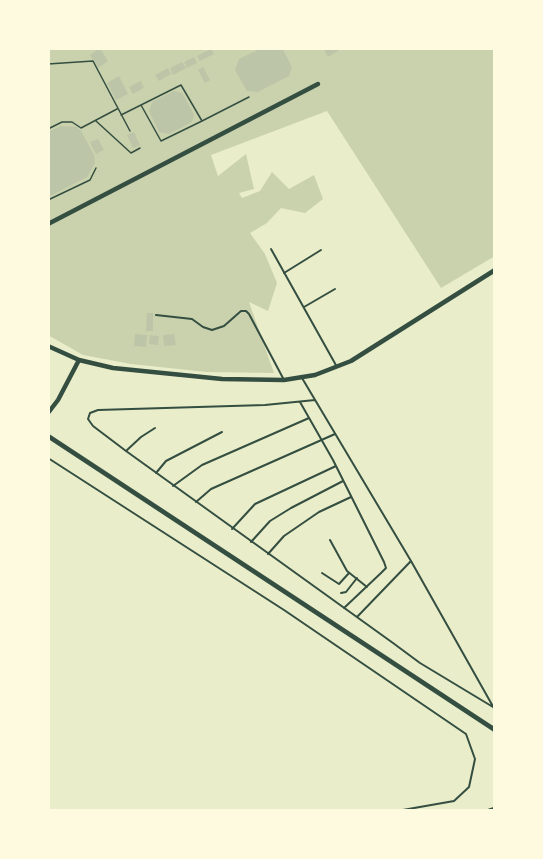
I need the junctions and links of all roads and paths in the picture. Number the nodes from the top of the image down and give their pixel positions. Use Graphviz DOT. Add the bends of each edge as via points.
graph roads {
  1 [pos="48,64"];
  2 [pos="318,84"];
  3 [pos="249,97"];
  4 [pos="141,105"];
  5 [pos="118,108"];
  6 [pos="122,115"];
  7 [pos="95,120"];
  8 [pos="202,121"];
  9 [pos="48,129"];
  10 [pos="130,131"];
  11 [pos="140,148"];
  12 [pos="96,168"];
  13 [pos="48,200"];
  14 [pos="48,224"];
  15 [pos="271,249"];
  16 [pos="321,250"];
  17 [pos="495,270"];
  18 [pos="284,273"];
  19 [pos="335,289"];
  20 [pos="304,307"];
  21 [pos="156,315"];
  22 [pos="48,346"];
  23 [pos="79,360"];
  24 [pos="337,367"];
  25 [pos="301,377"];
  26 [pos="284,380"];
  27 [pos="315,400"];
  28 [pos="300,402"];
  29 [pos="48,413"];
  30 [pos="309,418"];
  31 [pos="155,428"];
  32 [pos="222,432"];
  33 [pos="335,435"];
  34 [pos="48,436"];
  35 [pos="322,442"];
  36 [pos="126,451"];
  37 [pos="48,458"];
  38 [pos="336,466"];
  39 [pos="156,473"];
  40 [pos="344,481"];
  41 [pos="173,486"];
  42 [pos="352,496"];
  43 [pos="195,502"];
  44 [pos="232,529"];
  45 [pos="330,540"];
  46 [pos="251,542"];
  47 [pos="268,554"];
  48 [pos="411,561"];
  49 [pos="349,572"];
  50 [pos="322,573"];
  51 [pos="357,578"];
  52 [pos="367,587"];
  53 [pos="341,593"];
  54 [pos="344,608"];
  55 [pos="357,617"];
  56 [pos="494,708"];
  57 [pos="495,730"];
  58 [pos="495,809"];
  59 [pos="397,811"];
  60 [pos="489,811"];
  1 -- 5 [label="path" via="93,61"];
  2 -- 14 [label="street"];
  3 -- 8 [label="path"];
  4 -- 6 [label="path"];
  4 -- 8 [label="path" via="182,85"];
  4 -- 8 [label="path" via="161,141"];
  5 -- 6 [label="path"];
  5 -- 7 [label="path"];
  6 -- 10 [label="path"];
  7 -- 9 [label="path" via="81,128 72,122 62,122"];
  7 -- 11 [label="path" via="131,153"];
  12 -- 13 [label="path" via="90,180"];
  15 -- 18 [label="lane"];
  16 -- 18 [label="lane"];
  17 -- 24 [label="street"];
  18 -- 20 [label="lane"];
  19 -- 20 [label="lane"];
  20 -- 24 [label="lane"];
  21 -- 26 [label="lane" via="192,319 212,330 246,311"];
  22 -- 23 [label="street"];
  23 -- 26 [label="street" via="113,368 189,376"];
  23 -- 29 [label="street"];
  24 -- 25 [label="street"];
  25 -- 26 [label="street"];
  25 -- 27 [label="lane"];
  27 -- 28 [label="lane"];
  27 -- 33 [label="lane"];
  28 -- 30 [label="lane"];
  28 -- 36 [label="lane" via="90,413 88,419 93,426"];
  30 -- 35 [label="lane"];
  30 -- 41 [label="lane" via="202,465"];
  31 -- 36 [label="lane"];
  32 -- 39 [label="lane" via="166,461"];
  33 -- 35 [label="lane"];
  33 -- 48 [label="lane"];
  34 -- 57 [label="street"];
  35 -- 38 [label="lane"];
  35 -- 43 [label="lane" via="211,489"];
  36 -- 39 [label="lane"];
  37 -- 59 [label="lane" via="284,610 466,734 475,759 469,787 454,801"];
  38 -- 40 [label="lane"];
  38 -- 44 [label="lane" via="255,504"];
  39 -- 41 [label="lane"];
  40 -- 42 [label="lane"];
  40 -- 46 [label="lane" via="270,521"];
  41 -- 43 [label="lane"];
  42 -- 47 [label="lane" via="284,536"];
  42 -- 52 [label="lane" via="386,568"];
  43 -- 44 [label="lane"];
  44 -- 46 [label="lane"];
  45 -- 49 [label="lane"];
  46 -- 47 [label="lane"];
  47 -- 54 [label="lane"];
  48 -- 55 [label="lane"];
  48 -- 56 [label="lane"];
  49 -- 50 [label="lane" via="339,584"];
  49 -- 51 [label="lane"];
  51 -- 52 [label="lane"];
  51 -- 53 [label="lane"];
  52 -- 54 [label="lane"];
  54 -- 55 [label="lane"];
  55 -- 56 [label="lane" via="420,663"];
  58 -- 60 [label="street"];
}
